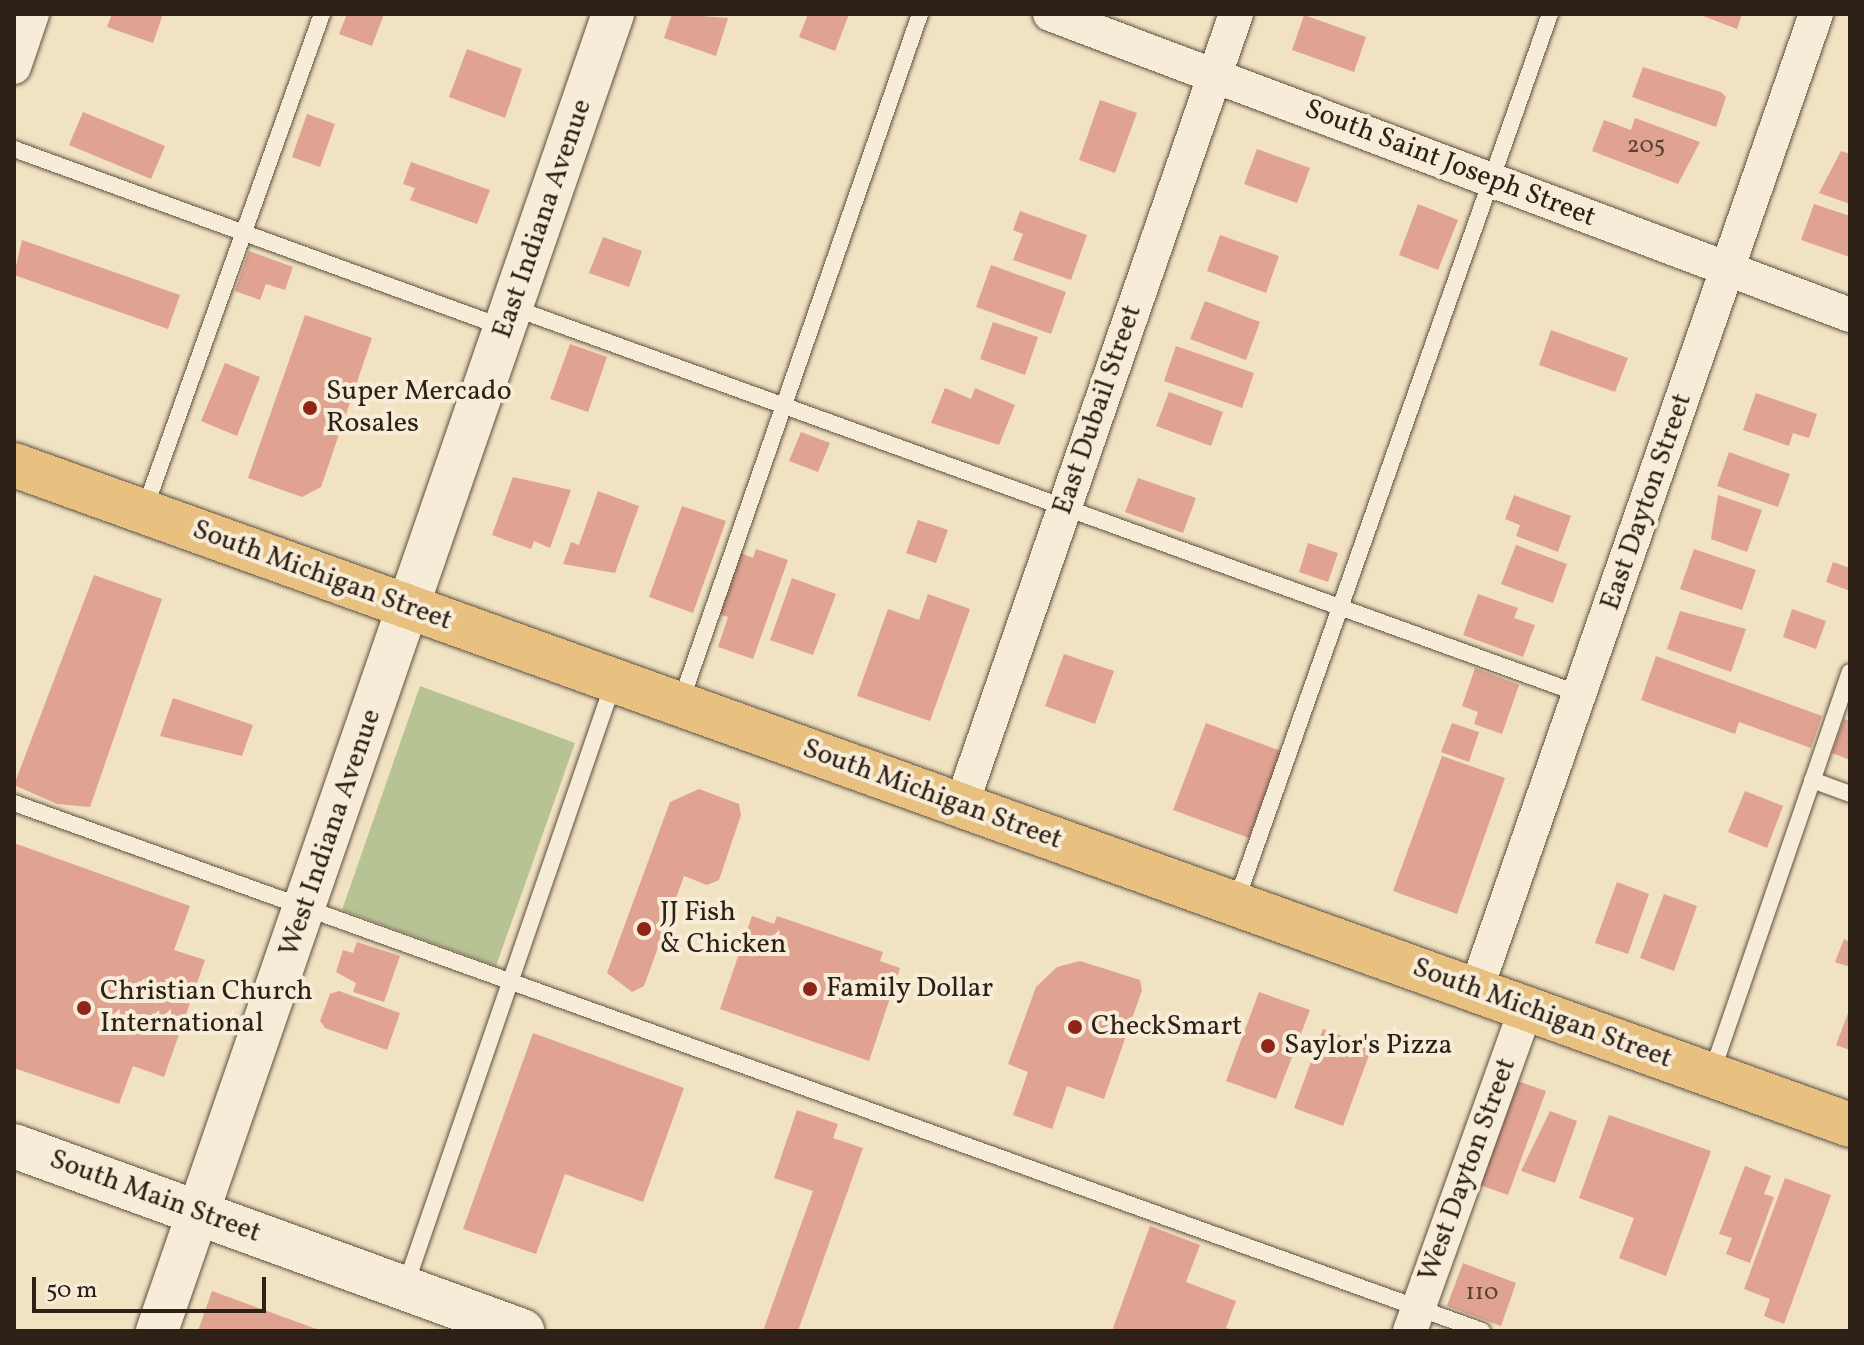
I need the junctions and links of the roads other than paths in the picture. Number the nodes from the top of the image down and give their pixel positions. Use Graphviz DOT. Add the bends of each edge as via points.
graph roads {
  1 [pos="32,14"];
  2 [pos="322,14"];
  3 [pos="613,14"];
  4 [pos="920,14"];
  5 [pos="1050,14"];
  6 [pos="1236,14"];
  7 [pos="1550,14"];
  8 [pos="1816,14"];
  9 [pos="14,67"];
  10 [pos="1215,76"];
  11 [pos="14,149"];
  12 [pos="1492,180"];
  13 [pos="243,231"];
  14 [pos="1728,269"];
  15 [pos="1850,315"];
  16 [pos="509,318"];
  17 [pos="786,409"];
  18 [pos="14,465"];
  19 [pos="1065,507"];
  20 [pos="144,512"];
  21 [pos="409,606"];
  22 [pos="1341,609"];
  23 [pos="1850,672"];
  24 [pos="614,681"];
  25 [pos="1580,694"];
  26 [pos="680,705"];
  27 [pos="1812,780"];
  28 [pos="1850,794"];
  29 [pos="14,803"];
  30 [pos="961,806"];
  31 [pos="1235,903"];
  32 [pos="304,908"];
  33 [pos="508,981"];
  34 [pos="1476,990"];
  35 [pos="1526,1009"];
  36 [pos="1711,1075"];
  37 [pos="1850,1125"];
  38 [pos="14,1146"];
  39 [pos="199,1213"];
  40 [pos="405,1288"];
  41 [pos="1414,1320"];
  42 [pos="157,1331"];
  43 [pos="522,1331"];
  44 [pos="1482,1331"];
  1 -- 9 [label="street"];
  2 -- 13 [label="lane"];
  3 -- 16 [label="street, East Indiana Avenue"];
  4 -- 17 [label="lane"];
  5 -- 10 [label="street, South Saint Joseph Street"];
  6 -- 10 [label="street, East Dubail Street"];
  7 -- 12 [label="lane"];
  8 -- 14 [label="street, East Dayton Street"];
  10 -- 12 [label="street, South Saint Joseph Street"];
  10 -- 19 [label="street, East Dubail Street"];
  11 -- 13 [label="lane"];
  12 -- 14 [label="street, South Saint Joseph Street"];
  12 -- 22 [label="lane"];
  13 -- 16 [label="lane"];
  13 -- 20 [label="lane"];
  14 -- 15 [label="street, South Saint Joseph Street"];
  14 -- 25 [label="street, East Dayton Street"];
  16 -- 17 [label="lane"];
  16 -- 21 [label="street, East Indiana Avenue"];
  17 -- 19 [label="lane"];
  17 -- 26 [label="lane"];
  18 -- 20 [label="main road, South Michigan Street"];
  19 -- 22 [label="lane"];
  19 -- 30 [label="street, East Dubail Street"];
  20 -- 21 [label="main road, South Michigan Street"];
  21 -- 24 [label="main road, South Michigan Street"];
  21 -- 32 [label="street, West Indiana Avenue"];
  22 -- 25 [label="lane"];
  22 -- 31 [label="lane"];
  23 -- 27 [label="lane"];
  24 -- 26 [label="main road, South Michigan Street"];
  24 -- 33 [label="lane"];
  25 -- 34 [label="street, East Dayton Street"];
  26 -- 30 [label="main road, South Michigan Street"];
  27 -- 28 [label="lane"];
  27 -- 36 [label="lane"];
  29 -- 32 [label="lane"];
  30 -- 31 [label="main road, South Michigan Street"];
  31 -- 34 [label="main road, South Michigan Street"];
  32 -- 33 [label="lane"];
  32 -- 39 [label="street, West Indiana Avenue"];
  33 -- 40 [label="lane"];
  33 -- 41 [label="lane"];
  34 -- 35 [label="main road, South Michigan Street"];
  35 -- 36 [label="main road, South Michigan Street"];
  35 -- 41 [label="street, West Dayton Street"];
  36 -- 37 [label="main road, South Michigan Street"];
  38 -- 39 [label="main road, South Main Street"];
  39 -- 40 [label="main road, South Main Street"];
  39 -- 42 [label="street, West Indiana Avenue"];
  40 -- 43 [label="main road, South Main Street"];
  41 -- 44 [label="lane"];
}
